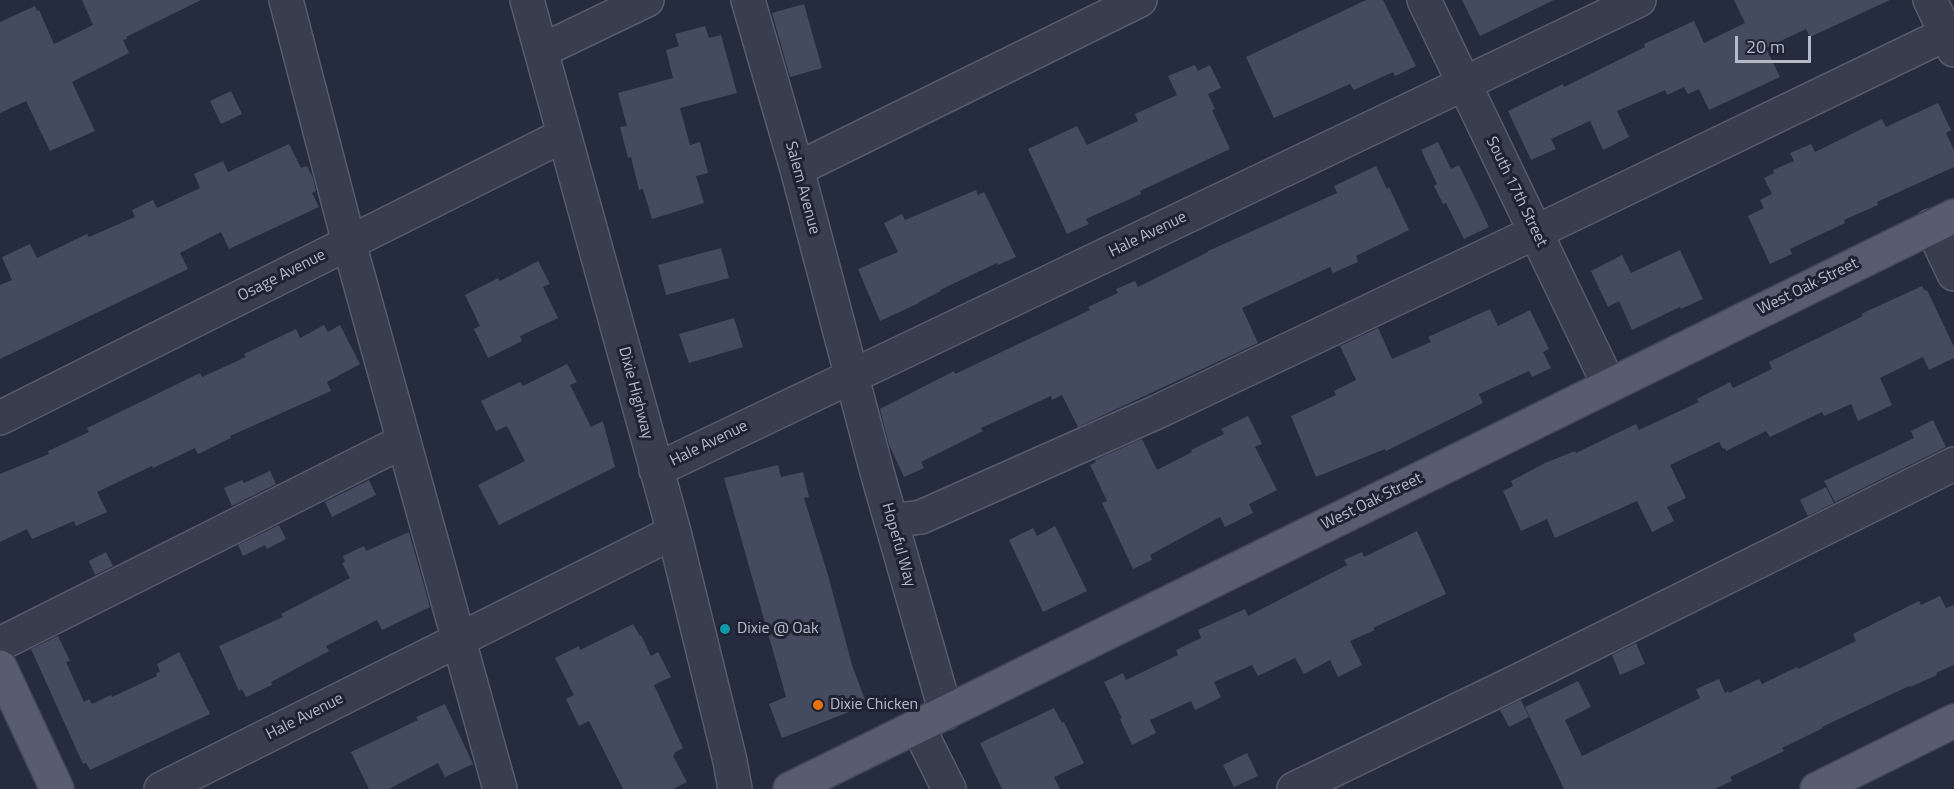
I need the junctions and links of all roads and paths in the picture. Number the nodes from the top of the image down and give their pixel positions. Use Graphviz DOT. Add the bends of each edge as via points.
graph roads {
  1 [pos="286,0"];
  2 [pos="527,0"];
  3 [pos="647,0"];
  4 [pos="748,0"];
  5 [pos="1140,0"];
  6 [pos="1424,0"];
  7 [pos="1639,0"];
  8 [pos="1930,0"];
  9 [pos="1950,42"];
  10 [pos="541,51"];
  11 [pos="1464,84"];
  12 [pos="564,135"];
  13 [pos="797,169"];
  14 [pos="1943,221"];
  15 [pos="1536,232"];
  16 [pos="349,243"];
  17 [pos="1954,274"];
  18 [pos="852,376"];
  19 [pos="1609,385"];
  20 [pos="0,418"];
  21 [pos="404,441"];
  22 [pos="1954,464"];
  23 [pos="656,470"];
  24 [pos="891,521"];
  25 [pos="674,532"];
  26 [pos="459,639"];
  27 [pos="0,644"];
  28 [pos="0,667"];
  29 [pos="932,720"];
  30 [pos="1954,721"];
  31 [pos="57,789"];
  32 [pos="161,789"];
  33 [pos="500,789"];
  34 [pos="735,789"];
  35 [pos="790,789"];
  36 [pos="949,789"];
  37 [pos="1294,789"];
  38 [pos="1817,789"];
  1 -- 16 [label="street"];
  2 -- 10 [label="street, Dixie Highway"];
  3 -- 10 [label="street"];
  4 -- 13 [label="street, Salem Avenue"];
  5 -- 13 [label="street"];
  6 -- 11 [label="street, South 17th Street"];
  7 -- 11 [label="street, Hale Avenue"];
  8 -- 9 [label="street"];
  9 -- 15 [label="street"];
  10 -- 12 [label="street, Dixie Highway"];
  11 -- 15 [label="street, South 17th Street"];
  11 -- 18 [label="street, Hale Avenue"];
  12 -- 16 [label="street, Osage Avenue"];
  12 -- 23 [label="street, Dixie Highway"];
  13 -- 18 [label="street, Salem Avenue"];
  14 -- 17 [label="street"];
  14 -- 19 [label="main road, West Oak Street"];
  15 -- 19 [label="street, South 17th Street"];
  15 -- 24 [label="street" via="1146,417 921,517"];
  16 -- 20 [label="street, Osage Avenue"];
  16 -- 21 [label="street"];
  18 -- 23 [label="street, Hale Avenue"];
  18 -- 24 [label="street, Hopeful Way"];
  19 -- 29 [label="main road, West Oak Street"];
  21 -- 26 [label="street"];
  21 -- 27 [label="street"];
  22 -- 37 [label="street"];
  23 -- 25 [label="street, Dixie Highway"];
  24 -- 29 [label="street, Hopeful Way"];
  25 -- 26 [label="street, Hale Avenue"];
  25 -- 34 [label="street, Dixie Highway"];
  26 -- 32 [label="street, Hale Avenue"];
  26 -- 33 [label="street"];
  28 -- 31 [label="main road"];
  29 -- 35 [label="main road, West Oak Street"];
  29 -- 36 [label="street, Hopeful Way"];
  30 -- 38 [label="main road"];
}
